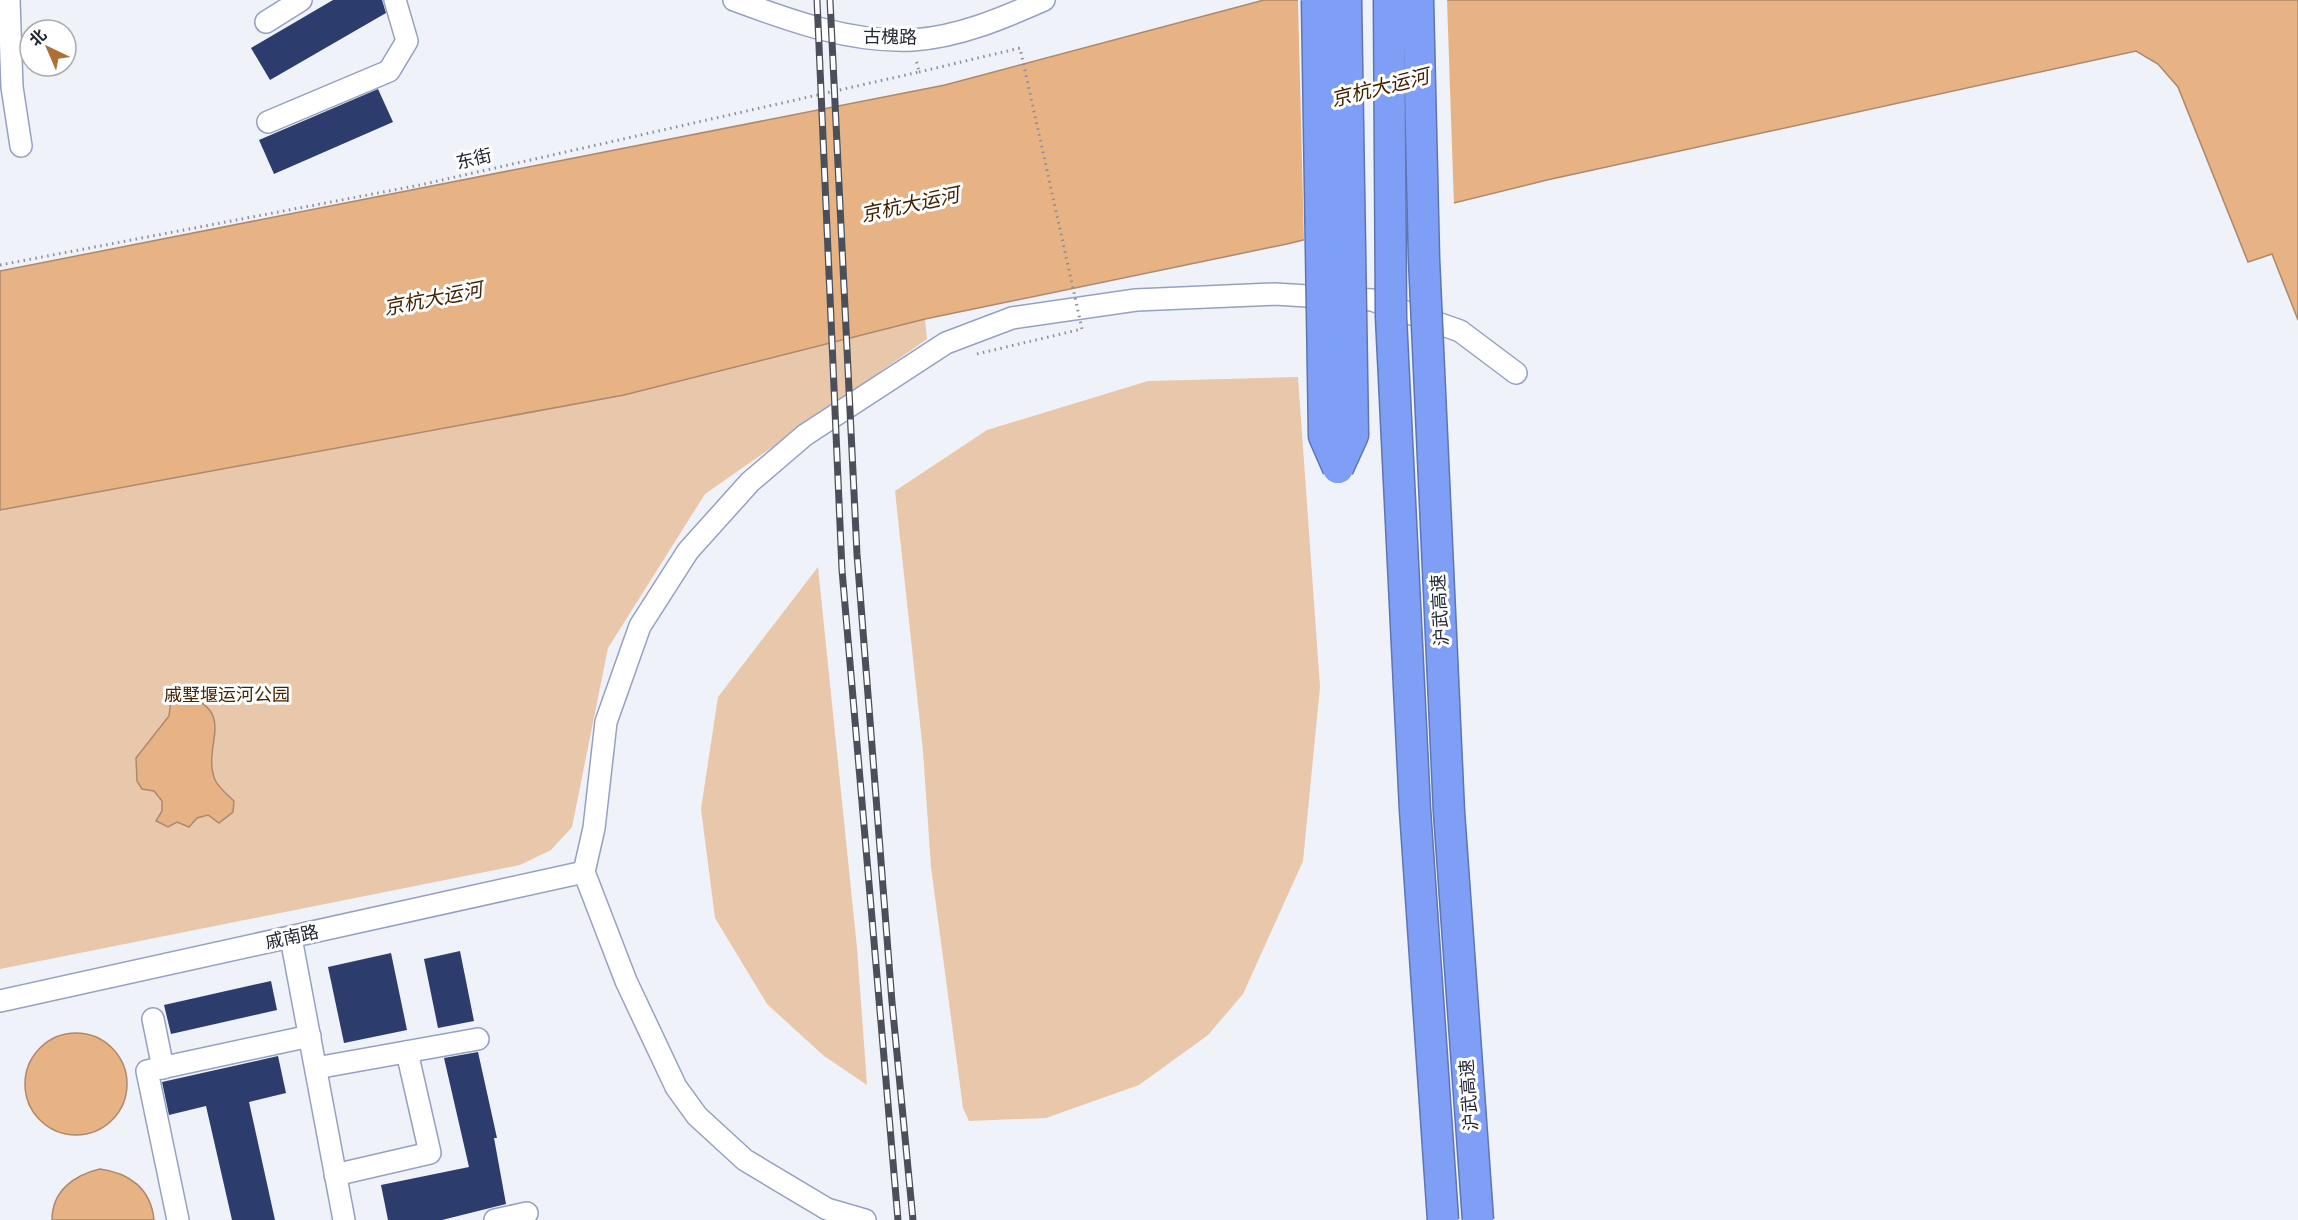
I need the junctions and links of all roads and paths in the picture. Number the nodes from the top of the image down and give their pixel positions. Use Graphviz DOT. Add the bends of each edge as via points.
graph roads {
  1 [pos="9,0"];
  2 [pos="301,0"];
  3 [pos="395,0"];
  4 [pos="734,0"];
  5 [pos="1044,0"];
  6 [pos="1317,0"];
  7 [pos="1346,0"];
  8 [pos="1389,0"];
  9 [pos="1418,0"];
  10 [pos="266,22"];
  11 [pos="913,40"];
  12 [pos="919,72"];
  13 [pos="268,122"];
  14 [pos="21,146"];
  15 [pos="0,266"];
  16 [pos="977,354"];
  17 [pos="1516,374"];
  18 [pos="584,872"];
  19 [pos="291,938"];
  20 [pos="0,1001"];
  21 [pos="153,1019"];
  22 [pos="310,1036"];
  23 [pos="478,1039"];
  24 [pos="406,1052"];
  25 [pos="163,1068"];
  26 [pos="315,1068"];
  27 [pos="335,1175"];
  28 [pos="527,1214"];
  29 [pos="178,1220"];
  30 [pos="344,1220"];
  31 [pos="495,1220"];
  32 [pos="865,1220"];
  33 [pos="1443,1220"];
  34 [pos="1478,1220"];
  1 -- 14 [label="street" via="12,87"];
  2 -- 10 [label="street"];
  3 -- 13 [label="street" via="407,41 389,71"];
  4 -- 11 [label="street, 古槐路" via="805,26 856,37"];
  5 -- 11 [label="street, 古槐路" via="965,31"];
  6 -- 7 [label="highway, bridge" via="1324,436 1338,468 1353,435"];
  8 -- 33 [label="highway, 沪武高速, bridge" via="1391,329 1415,810"];
  9 -- 34 [label="highway, 沪武高速, bridge" via="1424,259 1449,812"];
  11 -- 12 [label="path"];
  12 -- 15 [label="path, 东街" via="420,185"];
  12 -- 16 [label="path, 东街, bridge" via="1020,48 1082,329"];
  17 -- 18 [label="street" via="1460,331 1372,300 1275,294 1136,300 1012,318 946,343 805,435 750,482 688,551 640,626 606,722 594,828"];
  18 -- 19 [label="street, 戚南路"];
  18 -- 32 [label="street" via="626,981 676,1087 696,1116 745,1160 827,1209"];
  19 -- 20 [label="street, 戚南路"];
  19 -- 22 [label="street"];
  21 -- 25 [label="street"];
  22 -- 25 [label="street"];
  22 -- 26 [label="street"];
  23 -- 24 [label="street"];
  24 -- 26 [label="street"];
  24 -- 27 [label="street" via="430,1153"];
  25 -- 29 [label="street" via="147,1071"];
  26 -- 27 [label="street"];
  27 -- 30 [label="street"];
  28 -- 31 [label="street"];
}
